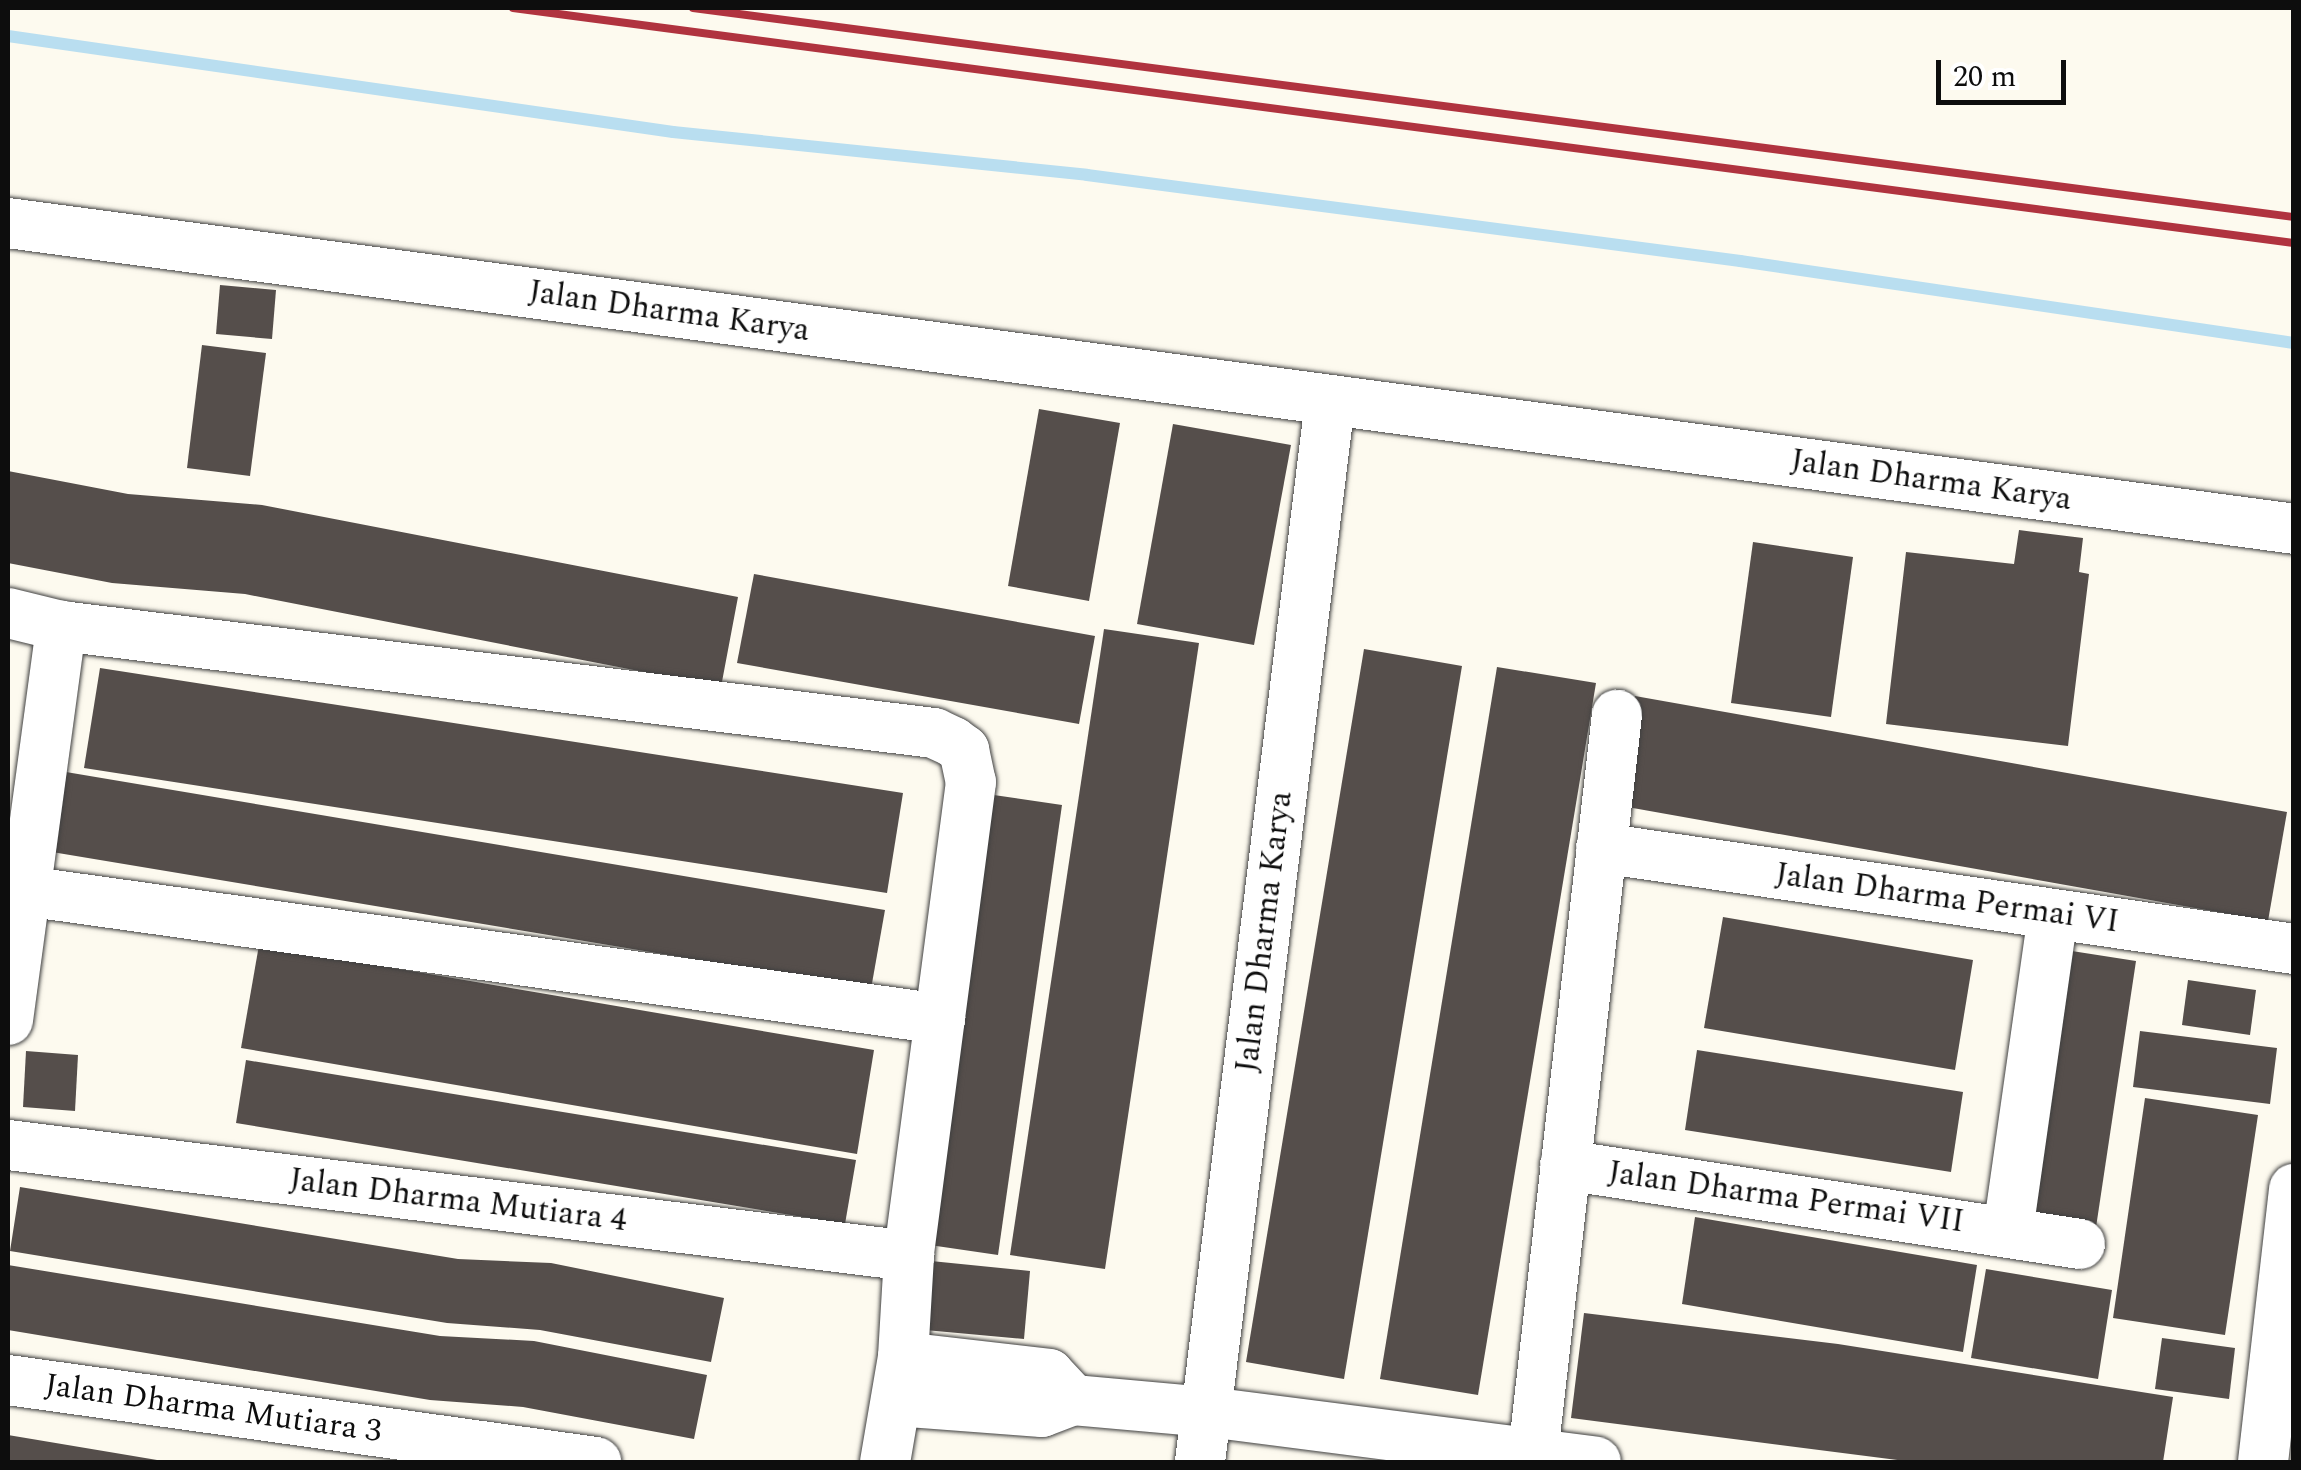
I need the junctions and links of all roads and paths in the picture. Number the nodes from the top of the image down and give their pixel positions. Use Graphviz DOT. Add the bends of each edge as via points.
graph roads {
  1 [pos="8,223"];
  2 [pos="1330,402"];
  3 [pos="2294,529"];
  4 [pos="8,613"];
  5 [pos="61,626"];
  6 [pos="1617,716"];
  7 [pos="1601,848"];
  8 [pos="25,891"];
  9 [pos="2053,915"];
  10 [pos="2294,949"];
  11 [pos="940,1019"];
  12 [pos="8,1020"];
  13 [pos="8,1145"];
  14 [pos="1565,1165"];
  15 [pos="2294,1189"];
  16 [pos="2008,1231"];
  17 [pos="2080,1244"];
  18 [pos="909,1256"];
  19 [pos="900,1379"];
  20 [pos="8,1380"];
  21 [pos="1208,1412"];
  22 [pos="1533,1454"];
  23 [pos="596,1462"];
  24 [pos="885,1462"];
  25 [pos="1200,1462"];
  26 [pos="1596,1462"];
  27 [pos="2263,1462"];
  1 -- 2 [label="street, Jalan Dharma Karya"];
  2 -- 3 [label="street, Jalan Dharma Karya"];
  2 -- 21 [label="street, Jalan Dharma Karya"];
  4 -- 5 [label="street"];
  5 -- 8 [label="street"];
  5 -- 11 [label="street" via="934,732 964,750 971,782"];
  6 -- 7 [label="street"];
  7 -- 9 [label="street, Jalan Dharma Permai VI"];
  7 -- 14 [label="street"];
  8 -- 11 [label="street"];
  8 -- 12 [label="street"];
  9 -- 10 [label="street, Jalan Dharma Permai VI"];
  9 -- 16 [label="street, Jalan Dharma Permai VII"];
  11 -- 18 [label="street"];
  13 -- 18 [label="street, Jalan Dharma Mutiara 4"];
  14 -- 16 [label="street, Jalan Dharma Permai VII"];
  14 -- 22 [label="street"];
  15 -- 27 [label="street"];
  16 -- 17 [label="street, Jalan Dharma Permai VII"];
  18 -- 19 [label="street"];
  19 -- 21 [label="street" via="1050,1374 1074,1400"];
  19 -- 24 [label="street"];
  20 -- 23 [label="street, Jalan Dharma Mutiara 3"];
  21 -- 22 [label="street"];
  21 -- 25 [label="street, Jalan Dharma Karya"];
  22 -- 26 [label="street"];
}
